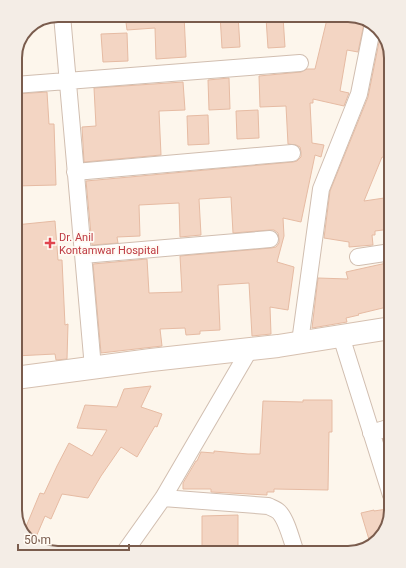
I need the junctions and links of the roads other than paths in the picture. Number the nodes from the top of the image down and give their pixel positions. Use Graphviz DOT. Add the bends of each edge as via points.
graph roads {
  1 [pos="63,22"];
  2 [pos="372,31"];
  3 [pos="300,63"];
  4 [pos="67,80"];
  5 [pos="22,84"];
  6 [pos="292,153"];
  7 [pos="75,172"];
  8 [pos="270,239"];
  9 [pos="384,253"];
  10 [pos="83,255"];
  11 [pos="358,257"];
  12 [pos="384,329"];
  13 [pos="341,336"];
  14 [pos="300,342"];
  15 [pos="250,349"];
  16 [pos="93,368"];
  17 [pos="22,377"];
  18 [pos="384,429"];
  19 [pos="372,433"];
  20 [pos="384,472"];
  21 [pos="163,498"];
  22 [pos="129,546"];
  23 [pos="293,546"];
  1 -- 4 [label="street"];
  2 -- 14 [label="street" via="358,94 321,189"];
  3 -- 4 [label="street"];
  4 -- 5 [label="street"];
  4 -- 7 [label="street"];
  6 -- 7 [label="street"];
  7 -- 10 [label="street"];
  8 -- 10 [label="street"];
  9 -- 11 [label="street"];
  10 -- 16 [label="street"];
  12 -- 13 [label="street"];
  13 -- 14 [label="street"];
  13 -- 19 [label="street"];
  14 -- 15 [label="street"];
  15 -- 16 [label="street"];
  15 -- 21 [label="street"];
  16 -- 17 [label="street"];
  18 -- 19 [label="street"];
  19 -- 20 [label="street"];
  21 -- 22 [label="street"];
  21 -- 23 [label="street" via="274,508 284,520"];
}
